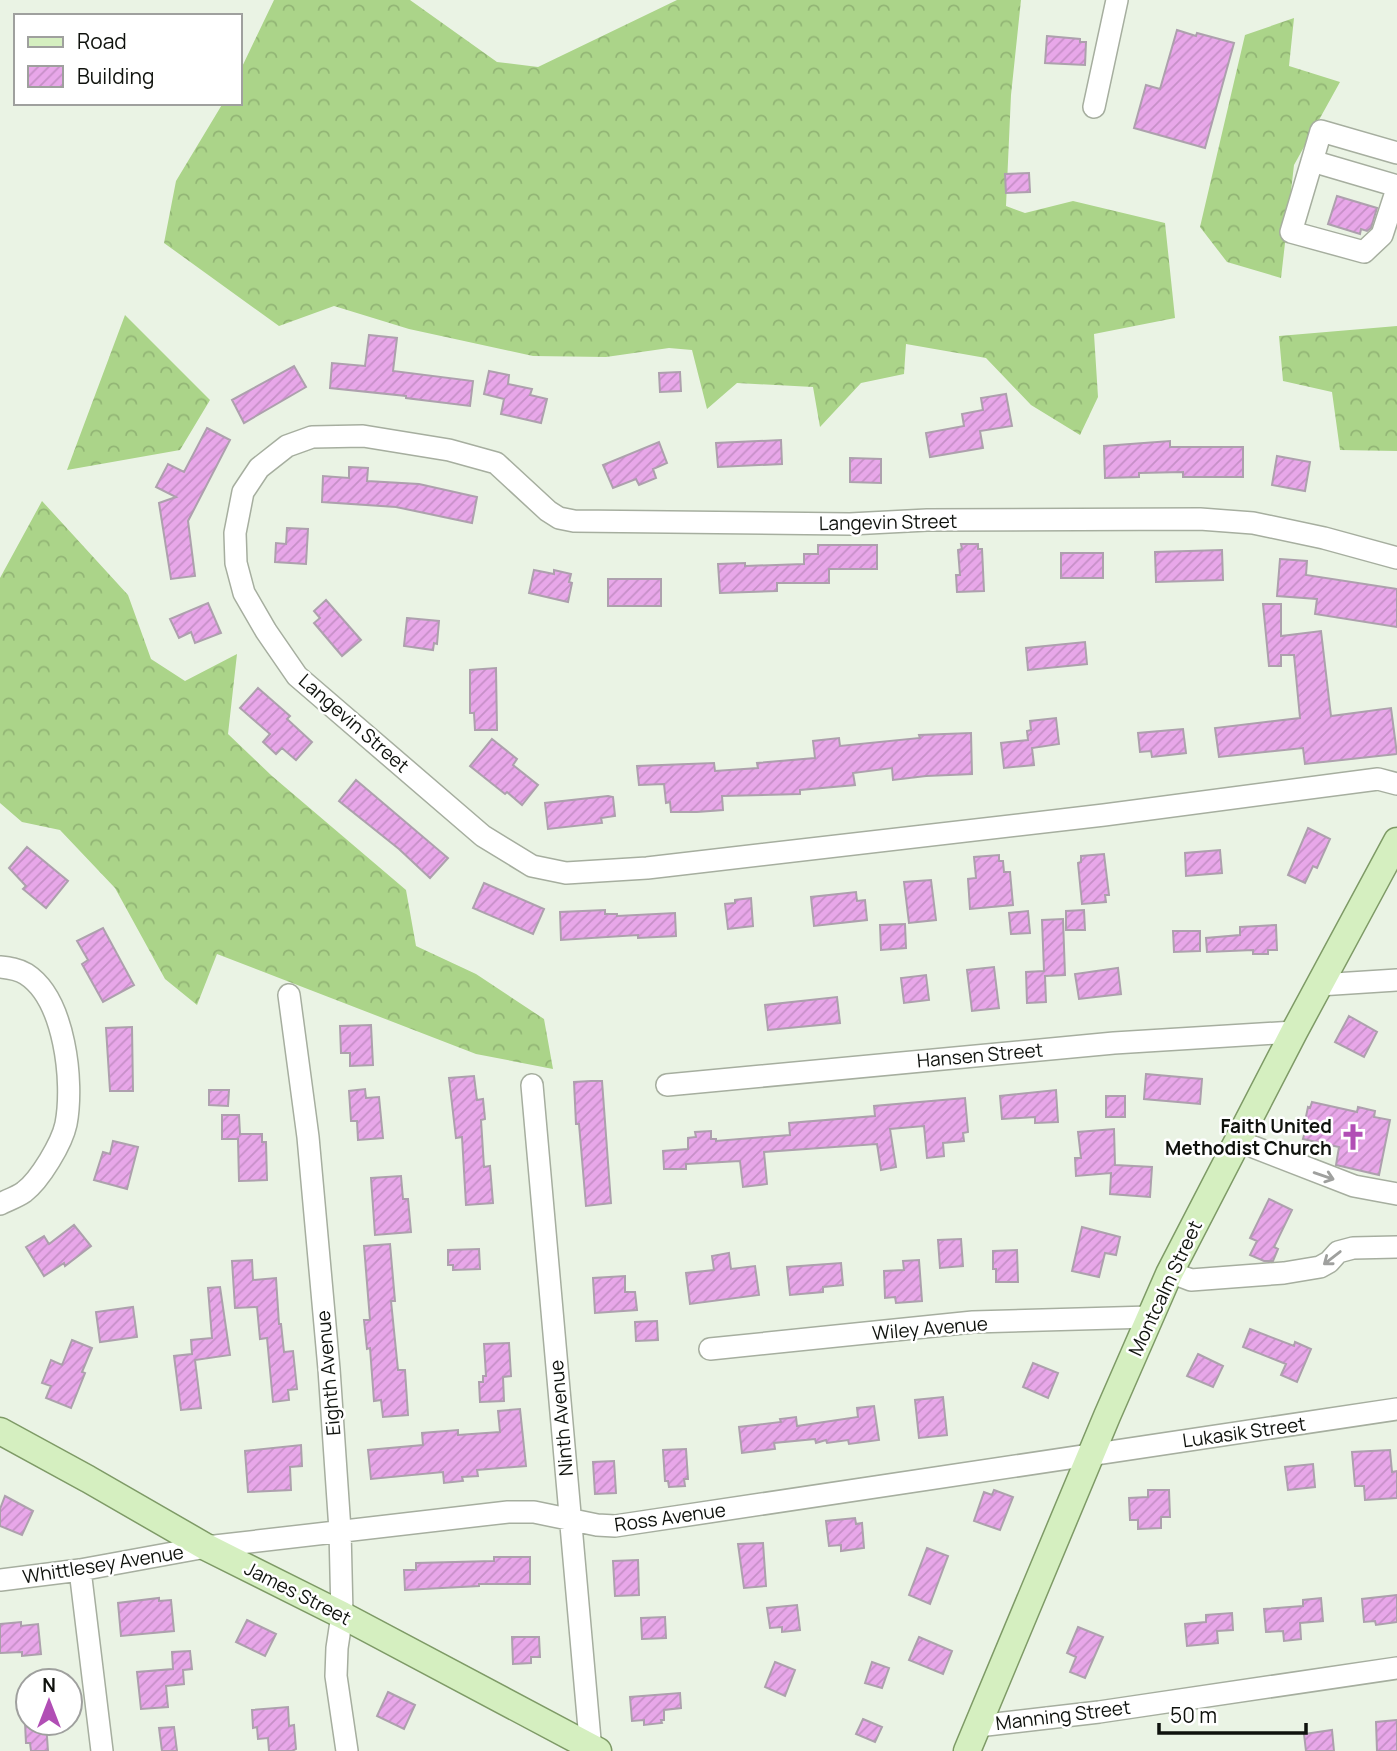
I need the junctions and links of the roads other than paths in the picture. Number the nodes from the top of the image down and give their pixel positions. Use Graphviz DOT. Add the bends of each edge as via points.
graph roads {
  1 [pos="1117,0"];
  2 [pos="1094,107"];
  3 [pos="1397,153"];
  4 [pos="1312,161"];
  5 [pos="1397,188"];
  6 [pos="1397,558"];
  7 [pos="1397,784"];
  8 [pos="1397,841"];
  9 [pos="0,967"];
  10 [pos="1397,980"];
  11 [pos="1319,985"];
  12 [pos="289,995"];
  13 [pos="1294,1032"];
  14 [pos="532,1085"];
  15 [pos="667,1085"];
  16 [pos="1238,1142"];
  17 [pos="1397,1194"];
  18 [pos="0,1204"];
  19 [pos="1397,1247"];
  20 [pos="1170,1272"];
  21 [pos="1150,1317"];
  22 [pos="710,1349"];
  23 [pos="1397,1409"];
  24 [pos="0,1431"];
  25 [pos="1091,1455"];
  26 [pos="570,1519"];
  27 [pos="340,1530"];
  28 [pos="206,1548"];
  29 [pos="80,1570"];
  30 [pos="0,1580"];
  31 [pos="342,1615"];
  32 [pos="1397,1668"];
  33 [pos="978,1726"];
  34 [pos="593,1750"];
  35 [pos="102,1751"];
  36 [pos="346,1751"];
  37 [pos="967,1751"];
  1 -- 2 [label="street"];
  3 -- 4 [label="street" via="1321,131"];
  4 -- 5 [label="street"];
  4 -- 5 [label="street" via="1292,232 1364,252 1382,235"];
  6 -- 7 [label="street, Langevin Street" via="1253,523 1199,519 850,524 574,521 548,511 496,463 363,436 312,437 287,446 259,468 243,492 235,533 244,593 297,676 483,836 532,866 566,873 648,868 1104,816 1378,779"];
  8 -- 11 [label="main road, Montcalm Street"];
  9 -- 18 [label="street" via="26,974 46,993 62,1033 68,1087 65,1125 46,1168 26,1191"];
  10 -- 11 [label="street"];
  11 -- 13 [label="main road, Montcalm Street"];
  12 -- 27 [label="street, Eighth Avenue" via="308,1136"];
  13 -- 15 [label="street, Hansen Street" via="1114,1043"];
  13 -- 16 [label="main road, Montcalm Street"];
  14 -- 26 [label="street, Ninth Avenue"];
  16 -- 17 [label="street, one-way" via="1354,1186"];
  16 -- 20 [label="main road, Montcalm Street"];
  19 -- 20 [label="street, one-way" via="1353,1248 1338,1252 1320,1267 1284,1273 1191,1280"];
  20 -- 21 [label="main road, Montcalm Street"];
  21 -- 22 [label="street, Wiley Avenue" via="973,1322"];
  21 -- 25 [label="main road, Montcalm Street"];
  23 -- 25 [label="street, Lukasik Street"];
  24 -- 28 [label="main road, James Street"];
  25 -- 26 [label="street, Ross Avenue" via="615,1526"];
  25 -- 33 [label="main road, Montcalm Street"];
  26 -- 27 [label="street, Ross Avenue" via="509,1512"];
  26 -- 34 [label="street, Ninth Avenue"];
  27 -- 28 [label="street, Ross Avenue"];
  27 -- 31 [label="street, Eighth Avenue"];
  28 -- 29 [label="street, Whittlesey Avenue"];
  28 -- 31 [label="main road, James Street"];
  29 -- 30 [label="street, Whittlesey Avenue"];
  29 -- 35 [label="street"];
  31 -- 34 [label="main road, James Street"];
  31 -- 36 [label="street, Eighth Avenue" via="336,1676"];
  32 -- 33 [label="street, Manning Street"];
  33 -- 37 [label="main road, Montcalm Street"];
}
